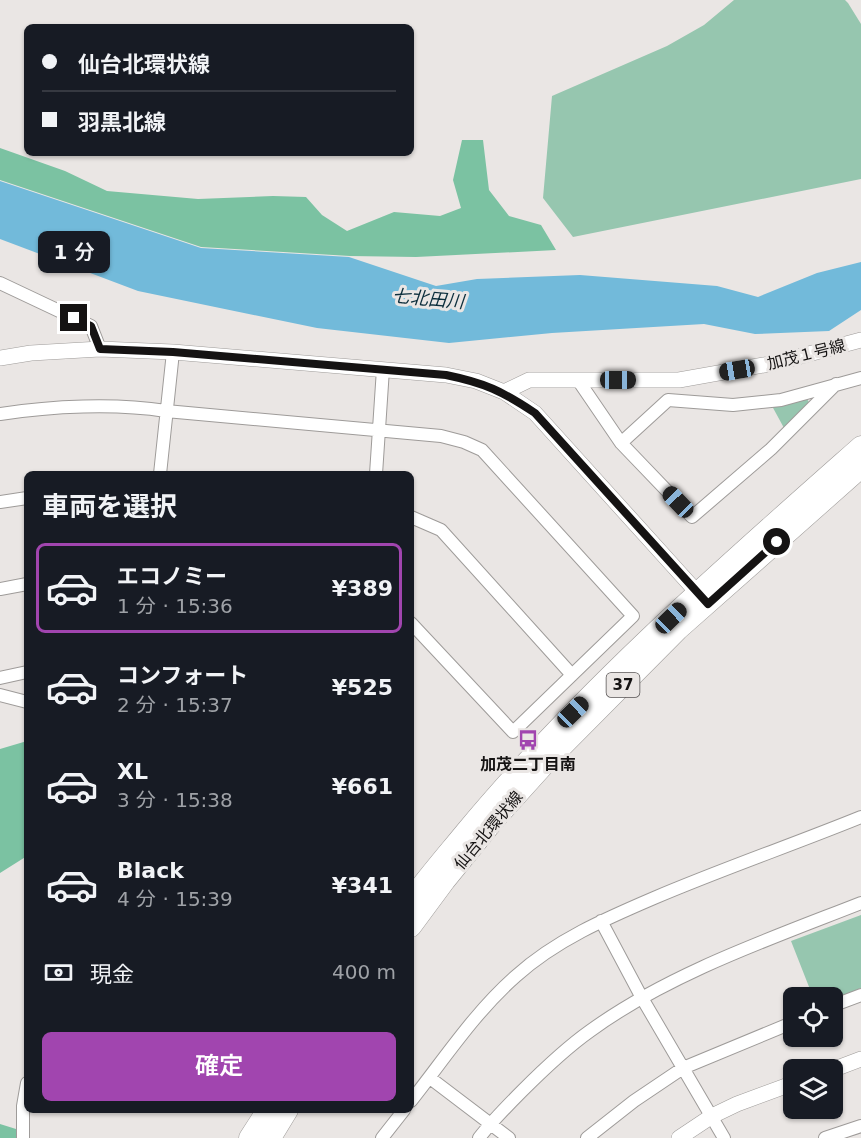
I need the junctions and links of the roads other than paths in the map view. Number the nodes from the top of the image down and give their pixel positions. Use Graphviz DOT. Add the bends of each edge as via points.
graph roads {
  1 [pos="0,283"];
  2 [pos="861,340"];
  3 [pos="100,349"];
  4 [pos="173,352"];
  5 [pos="0,358"];
  6 [pos="383,369"];
  7 [pos="861,378"];
  8 [pos="578,380"];
  9 [pos="836,384"];
  10 [pos="504,392"];
  11 [pos="166,411"];
  12 [pos="0,414"];
  13 [pos="380,431"];
  14 [pos="621,443"];
  15 [pos="861,446"];
  16 [pos="861,468"];
  17 [pos="160,471"];
  18 [pos="376,471"];
  19 [pos="24,498"];
  20 [pos="0,502"];
  21 [pos="414,518"];
  22 [pos="24,585"];
  23 [pos="0,589"];
  24 [pos="702,598"];
  25 [pos="414,626"];
  26 [pos="24,673"];
  27 [pos="572,675"];
  28 [pos="0,678"];
  29 [pos="0,695"];
  30 [pos="24,701"];
  31 [pos="861,817"];
  32 [pos="414,895"];
  33 [pos="861,903"];
  34 [pos="601,921"];
  35 [pos="414,923"];
  36 [pos="861,995"];
  37 [pos="642,998"];
  38 [pos="843,1002"];
  39 [pos="783,1027"];
  40 [pos="861,1059"];
  41 [pos="843,1066"];
  42 [pos="683,1068"];
  43 [pos="429,1078"];
  44 [pos="783,1087"];
  45 [pos="414,1097"];
  46 [pos="24,1100"];
  47 [pos="265,1113"];
  48 [pos="286,1113"];
  49 [pos="402,1113"];
  50 [pos="712,1116"];
  51 [pos="490,1124"];
  52 [pos="861,1126"];
  53 [pos="23,1138"];
  54 [pos="249,1138"];
  55 [pos="271,1138"];
  56 [pos="382,1138"];
  57 [pos="479,1138"];
  58 [pos="509,1138"];
  59 [pos="587,1138"];
  60 [pos="679,1138"];
  61 [pos="724,1138"];
  62 [pos="825,1138"];
  1 -- 3 [label="street" via="91,326"];
  2 -- 8 [label="street, 加茂１号線" via="775,363 679,380"];
  3 -- 4 [label="street"];
  3 -- 5 [label="street"];
  4 -- 6 [label="street"];
  4 -- 11 [label="street"];
  6 -- 10 [label="street" via="446,375"];
  6 -- 13 [label="street"];
  7 -- 9 [label="street"];
  8 -- 10 [label="street, 加茂１号線" via="529,380"];
  8 -- 14 [label="street"];
  9 -- 14 [label="street" via="781,400 733,405 668,400"];
  9 -- 14 [label="street" via="771,449 692,517"];
  10 -- 24 [label="street" via="535,413"];
  11 -- 12 [label="street" via="140,407 34,409"];
  11 -- 13 [label="street"];
  11 -- 17 [label="street"];
  13 -- 18 [label="street"];
  13 -- 27 [label="street" via="441,436 482,450 633,616"];
  15 -- 24 [label="main road, 仙台北環状線 / 37"];
  16 -- 24 [label="main road, 仙台北環状線 / 37"];
  19 -- 20 [label="street"];
  21 -- 27 [label="street" via="441,530"];
  22 -- 23 [label="street"];
  24 -- 32 [label="main road, 仙台北環状線 / 37" via="535,751"];
  24 -- 35 [label="main road, 仙台北環状線 / 37" via="678,630 493,822"];
  25 -- 27 [label="street" via="513,732"];
  26 -- 28 [label="street"];
  29 -- 30 [label="street"];
  31 -- 34 [label="street"];
  33 -- 37 [label="street" via="705,967"];
  34 -- 37 [label="street"];
  34 -- 43 [label="street" via="552,948 517,975 484,1006"];
  36 -- 38 [label="street"];
  37 -- 42 [label="street"];
  37 -- 51 [label="street" via="590,1031 543,1070"];
  39 -- 42 [label="street"];
  40 -- 41 [label="street"];
  42 -- 50 [label="street"];
  42 -- 59 [label="street"];
  43 -- 45 [label="street"];
  43 -- 51 [label="street"];
  44 -- 50 [label="street"];
  46 -- 53 [label="street"];
  47 -- 54 [label="main road"];
  48 -- 55 [label="main road"];
  49 -- 56 [label="street"];
  50 -- 60 [label="street"];
  50 -- 61 [label="street"];
  51 -- 57 [label="street"];
  51 -- 58 [label="street"];
  52 -- 62 [label="street"];
}
